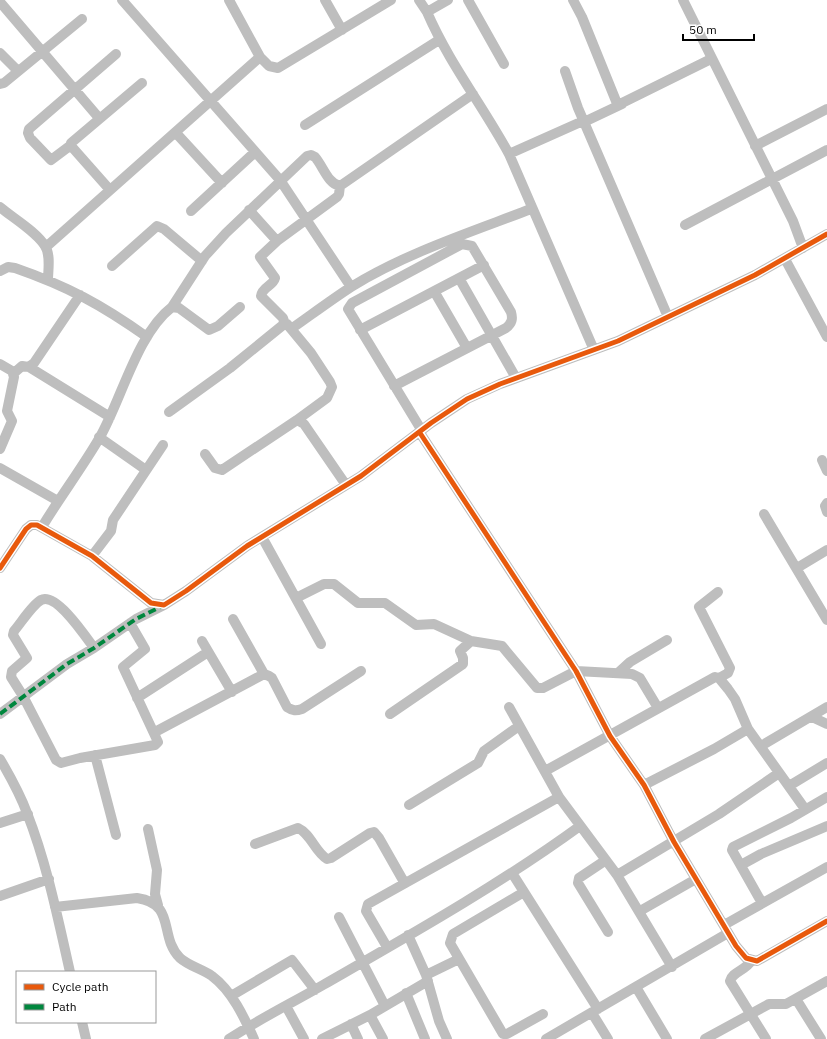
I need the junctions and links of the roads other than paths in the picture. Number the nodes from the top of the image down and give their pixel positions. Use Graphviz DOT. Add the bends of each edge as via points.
graph roads {
  1 [pos="122,0"];
  2 [pos="228,0"];
  3 [pos="325,0"];
  4 [pos="419,0"];
  5 [pos="448,0"];
  6 [pos="468,0"];
  7 [pos="573,0"];
  8 [pos="683,0"];
  9 [pos="0,2"];
  10 [pos="385,2"];
  11 [pos="428,12"];
  12 [pos="82,18"];
  13 [pos="342,30"];
  14 [pos="439,40"];
  15 [pos="42,51"];
  16 [pos="0,53"];
  17 [pos="116,54"];
  18 [pos="260,57"];
  19 [pos="711,59"];
  20 [pos="504,64"];
  21 [pos="18,71"];
  22 [pos="565,71"];
  23 [pos="142,83"];
  24 [pos="0,84"];
  25 [pos="74,89"];
  26 [pos="473,94"];
  27 [pos="210,102"];
  28 [pos="622,104"];
  29 [pos="827,109"];
  30 [pos="99,118"];
  31 [pos="583,121"];
  32 [pos="305,125"];
  33 [pos="176,133"];
  34 [pos="71,145"];
  35 [pos="755,146"];
  36 [pos="827,150"];
  37 [pos="255,152"];
  38 [pos="509,154"];
  39 [pos="280,180"];
  40 [pos="772,180"];
  41 [pos="222,183"];
  42 [pos="340,186"];
  43 [pos="110,190"];
  44 [pos="0,207"];
  45 [pos="531,209"];
  46 [pos="249,210"];
  47 [pos="191,211"];
  48 [pos="307,218"];
  49 [pos="685,225"];
  50 [pos="827,234"];
  51 [pos="277,241"];
  52 [pos="46,247"];
  53 [pos="803,248"];
  54 [pos="784,258"];
  55 [pos="202,261"];
  56 [pos="484,265"];
  57 [pos="112,266"];
  58 [pos="0,271"];
  59 [pos="459,278"];
  60 [pos="48,280"];
  61 [pos="351,287"];
  62 [pos="434,291"];
  63 [pos="80,295"];
  64 [pos="172,307"];
  65 [pos="240,307"];
  66 [pos="668,317"];
  67 [pos="288,325"];
  68 [pos="360,330"];
  69 [pos="492,335"];
  70 [pos="827,336"];
  71 [pos="147,337"];
  72 [pos="467,348"];
  73 [pos="594,350"];
  74 [pos="0,364"];
  75 [pos="29,367"];
  76 [pos="14,373"];
  77 [pos="516,378"];
  78 [pos="394,386"];
  79 [pos="169,412"];
  80 [pos="110,417"];
  81 [pos="297,420"];
  82 [pos="421,432"];
  83 [pos="99,438"];
  84 [pos="163,444"];
  85 [pos="0,449"];
  86 [pos="205,454"];
  87 [pos="822,460"];
  88 [pos="0,468"];
  89 [pos="146,470"];
  90 [pos="827,471"];
  91 [pos="346,485"];
  92 [pos="58,501"];
  93 [pos="827,503"];
  94 [pos="827,512"];
  95 [pos="764,514"];
  96 [pos="42,527"];
  97 [pos="262,536"];
  98 [pos="827,550"];
  99 [pos="92,556"];
  100 [pos="0,568"];
  101 [pos="797,568"];
  102 [pos="718,592"];
  103 [pos="296,598"];
  104 [pos="164,605"];
  105 [pos="824,608"];
  106 [pos="233,619"];
  107 [pos="827,620"];
  108 [pos="130,623"];
  109 [pos="667,640"];
  110 [pos="471,641"];
  111 [pos="202,642"];
  112 [pos="321,644"];
  113 [pos="94,648"];
  114 [pos="208,652"];
  115 [pos="361,671"];
  116 [pos="576,671"];
  117 [pos="264,674"];
  118 [pos="618,674"];
  119 [pos="719,678"];
  120 [pos="232,692"];
  121 [pos="23,696"];
  122 [pos="137,698"];
  123 [pos="510,707"];
  124 [pos="827,707"];
  125 [pos="658,708"];
  126 [pos="0,714"];
  127 [pos="390,714"];
  128 [pos="812,717"];
  129 [pos="827,724"];
  130 [pos="519,726"];
  131 [pos="748,728"];
  132 [pos="154,732"];
  133 [pos="610,736"];
  134 [pos="761,746"];
  135 [pos="95,756"];
  136 [pos="0,759"];
  137 [pos="827,763"];
  138 [pos="545,771"];
  139 [pos="779,773"];
  140 [pos="644,785"];
  141 [pos="789,786"];
  142 [pos="559,796"];
  143 [pos="827,797"];
  144 [pos="410,805"];
  145 [pos="805,809"];
  146 [pos="28,814"];
  147 [pos="0,823"];
  148 [pos="580,826"];
  149 [pos="827,826"];
  150 [pos="148,829"];
  151 [pos="116,835"];
  152 [pos="674,842"];
  153 [pos="255,844"];
  154 [pos="606,860"];
  155 [pos="741,865"];
  156 [pos="827,867"];
  157 [pos="512,873"];
  158 [pos="617,875"];
  159 [pos="48,879"];
  160 [pos="696,879"];
  161 [pos="404,882"];
  162 [pos="524,892"];
  163 [pos="0,896"];
  164 [pos="762,903"];
  165 [pos="158,906"];
  166 [pos="55,907"];
  167 [pos="640,911"];
  168 [pos="339,917"];
  169 [pos="827,920"];
  170 [pos="726,929"];
  171 [pos="608,932"];
  172 [pos="408,935"];
  173 [pos="387,947"];
  174 [pos="459,959"];
  175 [pos="751,961"];
  176 [pos="362,962"];
  177 [pos="672,966"];
  178 [pos="70,971"];
  179 [pos="427,978"];
  180 [pos="827,981"];
  181 [pos="636,987"];
  182 [pos="314,990"];
  183 [pos="406,993"];
  184 [pos="231,996"];
  185 [pos="796,999"];
  186 [pos="286,1006"];
  187 [pos="385,1006"];
  188 [pos="595,1011"];
  189 [pos="543,1014"];
  190 [pos="370,1015"];
  191 [pos="750,1015"];
  192 [pos="82,1023"];
  193 [pos="351,1024"];
  194 [pos="248,1026"];
  195 [pos="515,1035"];
  196 [pos="86,1039"];
  197 [pos="229,1039"];
  198 [pos="254,1039"];
  199 [pos="304,1039"];
  200 [pos="322,1039"];
  201 [pos="358,1039"];
  202 [pos="383,1039"];
  203 [pos="425,1039"];
  204 [pos="447,1039"];
  205 [pos="546,1039"];
  206 [pos="608,1039"];
  207 [pos="667,1039"];
  208 [pos="705,1039"];
  209 [pos="766,1039"];
  210 [pos="822,1039"];
  1 -- 27 [label="street"];
  2 -- 18 [label="street"];
  3 -- 13 [label="street"];
  4 -- 11 [label="street"];
  5 -- 11 [label="street"];
  6 -- 20 [label="street"];
  7 -- 28 [label="street" via="616,101"];
  8 -- 19 [label="street"];
  9 -- 15 [label="street"];
  10 -- 13 [label="street"];
  11 -- 14 [label="street"];
  12 -- 15 [label="street"];
  13 -- 18 [label="street" via="278,68 269,66"];
  14 -- 26 [label="street"];
  14 -- 32 [label="street"];
  15 -- 21 [label="street"];
  15 -- 25 [label="street"];
  16 -- 21 [label="street"];
  17 -- 25 [label="street"];
  18 -- 27 [label="street"];
  19 -- 28 [label="street"];
  19 -- 35 [label="street"];
  21 -- 24 [label="street"];
  22 -- 31 [label="street"];
  23 -- 30 [label="street"];
  25 -- 30 [label="street"];
  25 -- 34 [label="street" via="29,129 28,133 51,160"];
  26 -- 38 [label="street"];
  26 -- 42 [label="street"];
  27 -- 33 [label="street"];
  27 -- 37 [label="street"];
  28 -- 31 [label="street"];
  29 -- 35 [label="street"];
  30 -- 34 [label="street"];
  31 -- 38 [label="street"];
  31 -- 66 [label="street"];
  33 -- 41 [label="street"];
  33 -- 43 [label="street"];
  34 -- 43 [label="street"];
  35 -- 40 [label="street"];
  36 -- 40 [label="street"];
  37 -- 39 [label="street"];
  37 -- 41 [label="street"];
  38 -- 45 [label="street"];
  39 -- 42 [label="street" via="311,155 318,160 331,181"];
  39 -- 46 [label="street"];
  39 -- 48 [label="street"];
  40 -- 49 [label="street"];
  40 -- 53 [label="street" via="793,221"];
  41 -- 47 [label="street"];
  42 -- 48 [label="street" via="337,197"];
  43 -- 52 [label="street"];
  44 -- 52 [label="street" via="38,237"];
  45 -- 61 [label="street" via="425,251"];
  45 -- 73 [label="street"];
  46 -- 51 [label="street"];
  46 -- 55 [label="street"];
  48 -- 51 [label="street"];
  48 -- 61 [label="street"];
  50 -- 53 [label="street"];
  51 -- 67 [label="street" via="260,257 275,278 274,282 262,291 261,296"];
  52 -- 60 [label="street"];
  53 -- 54 [label="street"];
  54 -- 66 [label="street"];
  54 -- 70 [label="street"];
  55 -- 57 [label="street" via="157,226"];
  55 -- 64 [label="street"];
  56 -- 59 [label="street"];
  56 -- 68 [label="street" via="472,246 462,244 352,303 348,308 349,312"];
  56 -- 69 [label="street" via="512,318 506,328"];
  58 -- 60 [label="street" via="8,267"];
  59 -- 62 [label="street"];
  59 -- 69 [label="street"];
  60 -- 63 [label="street"];
  61 -- 67 [label="street"];
  62 -- 68 [label="street"];
  62 -- 72 [label="street"];
  63 -- 71 [label="street" via="118,316"];
  63 -- 75 [label="street"];
  64 -- 65 [label="street" via="185,312 209,330 218,326"];
  64 -- 71 [label="street"];
  66 -- 73 [label="street"];
  67 -- 79 [label="street"];
  67 -- 81 [label="street" via="311,352 332,387 327,398"];
  68 -- 78 [label="street"];
  69 -- 72 [label="street"];
  69 -- 77 [label="street"];
  71 -- 80 [label="street"];
  72 -- 78 [label="street"];
  73 -- 77 [label="street"];
  74 -- 76 [label="street"];
  75 -- 76 [label="street" via="22,366"];
  75 -- 80 [label="street"];
  76 -- 85 [label="street" via="7,411 12,421"];
  77 -- 82 [label="street" via="467,399"];
  78 -- 82 [label="street"];
  80 -- 83 [label="street"];
  81 -- 86 [label="street" via="222,470 215,468"];
  81 -- 91 [label="street" via="304,424"];
  82 -- 91 [label="street"];
  82 -- 116 [label="street"];
  83 -- 89 [label="street"];
  83 -- 92 [label="street"];
  84 -- 89 [label="street"];
  87 -- 90 [label="street"];
  88 -- 92 [label="street"];
  89 -- 99 [label="street" via="113,520 111,531"];
  91 -- 97 [label="street"];
  92 -- 96 [label="street"];
  93 -- 94 [label="street"];
  95 -- 101 [label="street"];
  96 -- 99 [label="street"];
  96 -- 100 [label="street" via="30,525"];
  97 -- 103 [label="street"];
  97 -- 104 [label="street"];
  98 -- 101 [label="street"];
  99 -- 104 [label="street" via="151,603"];
  101 -- 105 [label="street"];
  102 -- 119 [label="street" via="698,607 730,668 728,673"];
  103 -- 110 [label="street" via="324,584 334,584 358,603 385,603 411,623 434,624"];
  103 -- 112 [label="street"];
  104 -- 108 [label="street"];
  105 -- 107 [label="street"];
  106 -- 117 [label="street"];
  108 -- 113 [label="street"];
  108 -- 122 [label="street" via="145,647 143,652 123,667"];
  109 -- 118 [label="street" via="630,662"];
  110 -- 116 [label="street" via="502,646 537,688 543,688"];
  110 -- 127 [label="street" via="460,651 463,664"];
  111 -- 114 [label="street"];
  113 -- 121 [label="street"];
  113 -- 121 [label="street" via="52,600 42,600 13,635 27,658 10,674"];
  114 -- 120 [label="street"];
  114 -- 122 [label="street"];
  115 -- 117 [label="street" via="302,709 296,710 287,707 272,678"];
  116 -- 118 [label="street"];
  116 -- 133 [label="street"];
  117 -- 120 [label="street"];
  118 -- 125 [label="street" via="632,674 640,678"];
  119 -- 125 [label="street" via="710,678"];
  119 -- 131 [label="street" via="735,699"];
  120 -- 132 [label="street"];
  121 -- 126 [label="street"];
  121 -- 135 [label="street" via="56,760 65,763"];
  122 -- 132 [label="street"];
  123 -- 130 [label="street"];
  124 -- 128 [label="street"];
  125 -- 133 [label="street"];
  128 -- 129 [label="street"];
  128 -- 134 [label="street"];
  130 -- 138 [label="street"];
  130 -- 144 [label="street" via="484,751 478,763"];
  131 -- 134 [label="street"];
  131 -- 140 [label="street" via="714,749"];
  132 -- 135 [label="street" via="157,744"];
  133 -- 138 [label="street"];
  133 -- 140 [label="street"];
  134 -- 139 [label="street"];
  135 -- 151 [label="street"];
  136 -- 146 [label="street"];
  137 -- 141 [label="street"];
  138 -- 142 [label="street"];
  139 -- 141 [label="street"];
  139 -- 152 [label="street"];
  140 -- 152 [label="street"];
  141 -- 145 [label="street"];
  142 -- 148 [label="street"];
  142 -- 161 [label="street"];
  143 -- 145 [label="street"];
  145 -- 155 [label="street" via="784,822 735,844 732,850"];
  146 -- 147 [label="street"];
  146 -- 159 [label="street"];
  148 -- 154 [label="street"];
  148 -- 157 [label="street"];
  149 -- 155 [label="street"];
  150 -- 165 [label="street" via="157,870 155,894"];
  152 -- 158 [label="street"];
  152 -- 160 [label="street"];
  153 -- 161 [label="street" via="298,828 327,859 374,832"];
  154 -- 158 [label="street"];
  154 -- 171 [label="street" via="579,878 578,883"];
  155 -- 164 [label="street"];
  156 -- 164 [label="street"];
  157 -- 162 [label="street"];
  157 -- 172 [label="street"];
  158 -- 167 [label="street"];
  159 -- 163 [label="street"];
  159 -- 166 [label="street"];
  160 -- 167 [label="street"];
  160 -- 170 [label="street"];
  161 -- 173 [label="street" via="366,907"];
  162 -- 174 [label="street" via="453,934 450,942"];
  162 -- 188 [label="street"];
  164 -- 170 [label="street"];
  165 -- 166 [label="street" via="148,900 137,898"];
  165 -- 184 [label="street" via="180,958 211,975"];
  166 -- 178 [label="street"];
  167 -- 177 [label="street"];
  168 -- 176 [label="street"];
  169 -- 175 [label="street" via="765,957"];
  170 -- 175 [label="street" via="736,946"];
  170 -- 177 [label="street"];
  172 -- 173 [label="street"];
  172 -- 179 [label="street"];
  173 -- 176 [label="street"];
  174 -- 179 [label="street"];
  174 -- 195 [label="street" via="500,1031"];
  175 -- 191 [label="street" via="732,976 730,981"];
  176 -- 182 [label="street"];
  176 -- 187 [label="street"];
  177 -- 181 [label="street"];
  179 -- 183 [label="street"];
  179 -- 204 [label="street"];
  180 -- 185 [label="street"];
  181 -- 188 [label="street"];
  181 -- 207 [label="street"];
  182 -- 184 [label="street" via="292,960"];
  182 -- 186 [label="street"];
  183 -- 187 [label="street"];
  183 -- 203 [label="street"];
  184 -- 194 [label="street"];
  185 -- 191 [label="street" via="786,1004 769,1004"];
  185 -- 210 [label="street"];
  186 -- 194 [label="street"];
  186 -- 199 [label="street"];
  187 -- 190 [label="street"];
  188 -- 205 [label="street"];
  188 -- 206 [label="street"];
  189 -- 195 [label="street"];
  190 -- 193 [label="street"];
  190 -- 202 [label="street"];
  191 -- 208 [label="street"];
  191 -- 209 [label="street"];
  192 -- 196 [label="street"];
  193 -- 200 [label="street"];
  193 -- 201 [label="street"];
  194 -- 197 [label="street"];
  194 -- 198 [label="street"];
}
